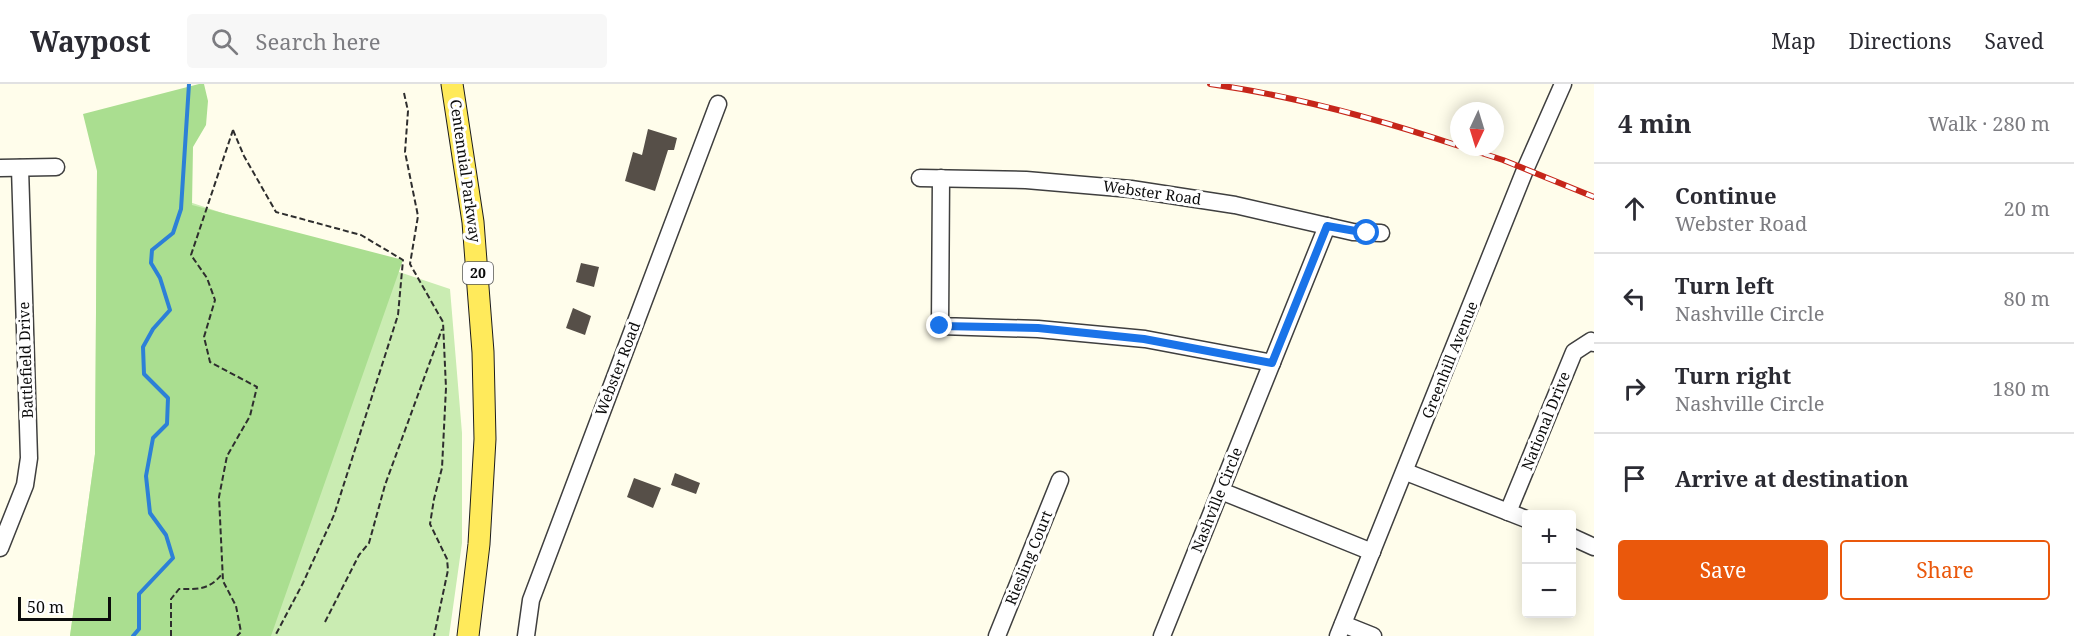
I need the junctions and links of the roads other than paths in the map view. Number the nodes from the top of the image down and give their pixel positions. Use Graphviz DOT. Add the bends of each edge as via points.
graph roads {
  1 [pos="453,84"];
  2 [pos="1563,84"];
  3 [pos="718,104"];
  4 [pos="56,167"];
  5 [pos="0,168"];
  6 [pos="20,168"];
  7 [pos="920,178"];
  8 [pos="941,178"];
  9 [pos="1327,226"];
  10 [pos="1381,233"];
  11 [pos="1594,343"];
  12 [pos="1272,363"];
  13 [pos="1406,472"];
  14 [pos="1060,480"];
  15 [pos="1221,491"];
  16 [pos="1508,512"];
  17 [pos="1522,517"];
  18 [pos="1576,539"];
  19 [pos="1594,547"];
  20 [pos="0,548"];
  21 [pos="1372,552"];
  22 [pos="1341,630"];
  23 [pos="468,636"];
  24 [pos="526,636"];
  25 [pos="997,636"];
  26 [pos="1162,636"];
  27 [pos="1373,636"];
  1 -- 23 [label="main road, Centennial Parkway / 20" via="482,312 485,439"];
  2 -- 13 [label="street, Greenhill Avenue"];
  3 -- 24 [label="street, Webster Road" via="531,600"];
  4 -- 6 [label="street"];
  5 -- 6 [label="street"];
  6 -- 20 [label="street, Battlefield Drive" via="29,458 25,485"];
  7 -- 8 [label="street, Webster Road"];
  8 -- 9 [label="street, Webster Road" via="1131,189 1235,205"];
  8 -- 12 [label="street" via="940,326 1038,328 1144,339"];
  9 -- 10 [label="street, Webster Road"];
  9 -- 12 [label="street, Nashville Circle"];
  11 -- 16 [label="street, National Drive" via="1591,341 1574,352"];
  12 -- 15 [label="street, Nashville Circle"];
  13 -- 16 [label="street"];
  13 -- 21 [label="street, Greenhill Avenue"];
  14 -- 25 [label="street, Riesling Court"];
  15 -- 21 [label="street"];
  15 -- 26 [label="street, Nashville Circle"];
  16 -- 17 [label="street"];
  18 -- 19 [label="street"];
  21 -- 22 [label="street, Greenhill Avenue"];
  22 -- 27 [label="street"];
}
